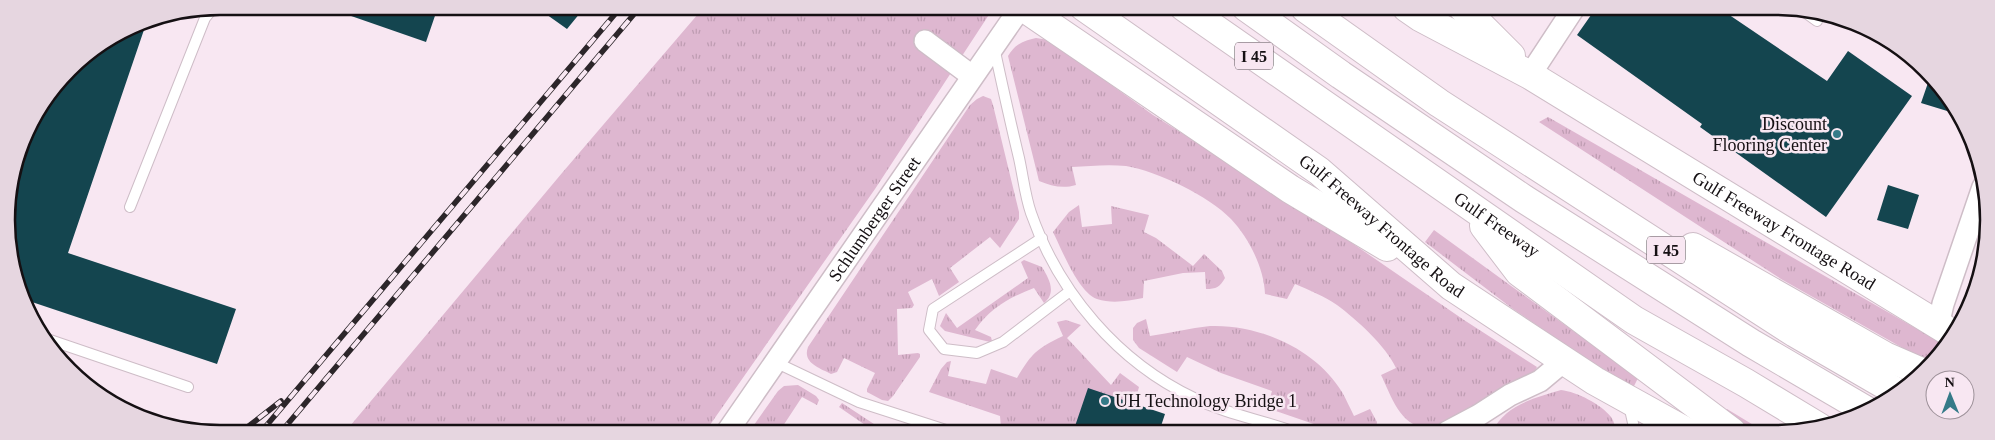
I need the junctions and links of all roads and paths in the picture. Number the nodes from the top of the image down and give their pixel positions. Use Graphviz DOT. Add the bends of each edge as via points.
graph roads {
  1 [pos="207,15"];
  2 [pos="1016,15"];
  3 [pos="1034,15"];
  4 [pos="1095,15"];
  5 [pos="1195,15"];
  6 [pos="1256,15"];
  7 [pos="1315,15"];
  8 [pos="1418,15"];
  9 [pos="1470,15"];
  10 [pos="1569,15"];
  11 [pos="1813,19"];
  12 [pos="1816,21"];
  13 [pos="925,41"];
  14 [pos="994,46"];
  15 [pos="1530,75"];
  16 [pos="972,76"];
  17 [pos="1439,103"];
  18 [pos="1979,199"];
  19 [pos="1468,205"];
  20 [pos="130,207"];
  21 [pos="1042,238"];
  22 [pos="1451,286"];
  23 [pos="1070,291"];
  24 [pos="1945,330"];
  25 [pos="55,342"];
  26 [pos="775,362"];
  27 [pos="1564,362"];
  28 [pos="1915,369"];
  29 [pos="188,387"];
  30 [pos="1891,389"];
  31 [pos="1627,399"];
  32 [pos="1860,406"];
  33 [pos="1810,422"];
  34 [pos="732,425"];
  35 [pos="930,425"];
  36 [pos="1273,425"];
  37 [pos="1460,425"];
  38 [pos="1633,425"];
  39 [pos="1674,425"];
  40 [pos="1723,425"];
  1 -- 20 [label="lane"];
  2 -- 14 [label="street, Schlumberger Street"];
  3 -- 22 [label="main road" via="1290,189"];
  4 -- 22 [label="main road, Gulf Freeway Frontage Road" via="1319,171"];
  5 -- 19 [label="main road, Gulf Freeway / I 45"];
  6 -- 32 [label="main road, Gulf Freeway" via="1533,204 1752,343"];
  7 -- 17 [label="main road, I 45"];
  8 -- 15 [label="main road, Gulf Freeway Frontage Road"];
  9 -- 15 [label="main road"];
  10 -- 15 [label="street"];
  11 -- 12 [label="lane"];
  13 -- 16 [label="street"];
  14 -- 16 [label="street, Schlumberger Street"];
  14 -- 21 [label="lane" via="1031,213"];
  15 -- 24 [label="main road, Gulf Freeway Frontage Road"];
  16 -- 26 [label="street, Schlumberger Street"];
  17 -- 28 [label="main road" via="1885,356"];
  17 -- 30 [label="main road, I 45" via="1794,333"];
  18 -- 24 [label="street" via="1943,304"];
  19 -- 33 [label="main road, Gulf Freeway / I 45" via="1634,320"];
  19 -- 40 [label="main road" via="1519,272"];
  21 -- 23 [label="lane"];
  21 -- 23 [label="lane" via="933,310 929,330 944,350 977,353 1003,342"];
  22 -- 27 [label="main road, Gulf Freeway Frontage Road"];
  23 -- 36 [label="lane" via="1103,332 1143,367 1193,398"];
  25 -- 29 [label="lane"];
  26 -- 34 [label="street, Schlumberger Street"];
  26 -- 35 [label="lane" via="859,402"];
  27 -- 31 [label="main road, Gulf Freeway Frontage Road"];
  27 -- 37 [label="street" via="1540,381"];
  31 -- 38 [label="lane"];
  31 -- 39 [label="main road, Gulf Freeway Frontage Road"];
}
